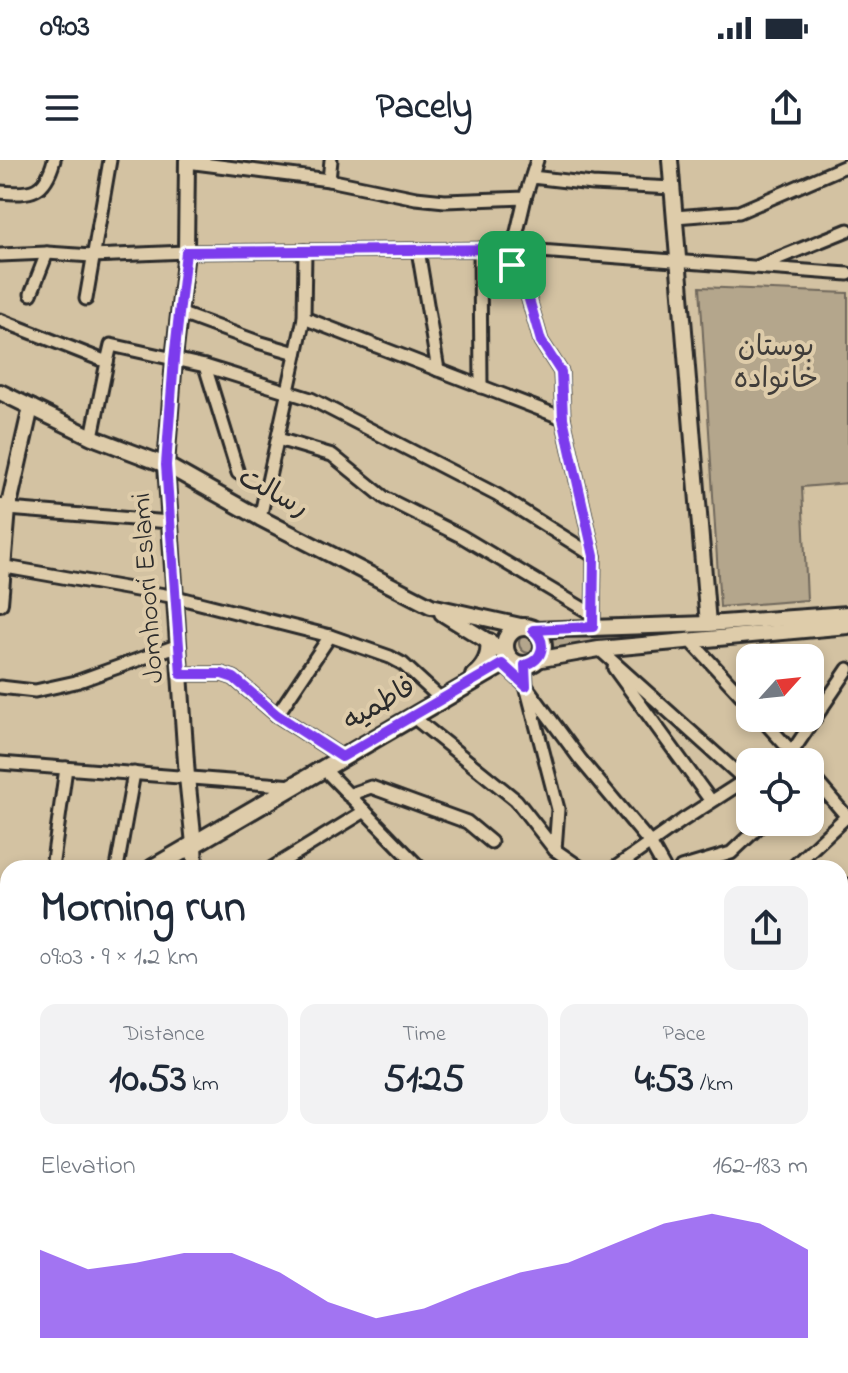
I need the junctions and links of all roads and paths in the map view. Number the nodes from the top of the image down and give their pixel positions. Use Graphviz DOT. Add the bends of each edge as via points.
graph roads {
  1 [pos="54,160"];
  2 [pos="110,160"];
  3 [pos="331,160"];
  4 [pos="537,160"];
  5 [pos="670,160"];
  6 [pos="187,161"];
  7 [pos="848,165"];
  8 [pos="532,177"];
  9 [pos="329,180"];
  10 [pos="673,188"];
  11 [pos="0,192"];
  12 [pos="525,198"];
  13 [pos="675,217"];
  14 [pos="848,230"];
  15 [pos="480,249"];
  16 [pos="513,249"];
  17 [pos="418,250"];
  18 [pos="305,251"];
  19 [pos="186,252"];
  20 [pos="47,253"];
  21 [pos="0,255"];
  22 [pos="92,256"];
  23 [pos="679,262"];
  24 [pos="755,267"];
  25 [pos="848,274"];
  26 [pos="31,294"];
  27 [pos="86,299"];
  28 [pos="179,313"];
  29 [pos="304,318"];
  30 [pos="0,320"];
  31 [pos="296,353"];
  32 [pos="174,359"];
  33 [pos="107,362"];
  34 [pos="205,366"];
  35 [pos="438,370"];
  36 [pos="481,387"];
  37 [pos="0,392"];
  38 [pos="287,392"];
  39 [pos="31,407"];
  40 [pos="563,418"];
  41 [pos="92,437"];
  42 [pos="278,439"];
  43 [pos="166,465"];
  44 [pos="238,473"];
  45 [pos="4,507"];
  46 [pos="260,518"];
  47 [pos="170,522"];
  48 [pos="594,556"];
  49 [pos="2,567"];
  50 [pos="1,583"];
  51 [pos="176,597"];
  52 [pos="0,603"];
  53 [pos="431,606"];
  54 [pos="848,614"];
  55 [pos="593,621"];
  56 [pos="708,624"];
  57 [pos="848,626"];
  58 [pos="529,628"];
  59 [pos="330,636"];
  60 [pos="690,640"];
  61 [pos="489,642"];
  62 [pos="179,645"];
  63 [pos="599,649"];
  64 [pos="516,661"];
  65 [pos="848,669"];
  66 [pos="181,674"];
  67 [pos="526,686"];
  68 [pos="0,687"];
  69 [pos="461,688"];
  70 [pos="736,690"];
  71 [pos="441,699"];
  72 [pos="277,715"];
  73 [pos="412,716"];
  74 [pos="774,732"];
  75 [pos="788,748"];
  76 [pos="795,748"];
  77 [pos="342,757"];
  78 [pos="0,763"];
  79 [pos="66,768"];
  80 [pos="323,768"];
  81 [pos="736,768"];
  82 [pos="134,773"];
  83 [pos="187,777"];
  84 [pos="736,785"];
  85 [pos="294,786"];
  86 [pos="824,790"];
  87 [pos="348,795"];
  88 [pos="711,801"];
  89 [pos="365,811"];
  90 [pos="847,816"];
  91 [pos="749,836"];
  92 [pos="491,842"];
  93 [pos="650,843"];
  94 [pos="194,844"];
  95 [pos="555,850"];
  96 [pos="53,860"];
  97 [pos="118,860"];
  98 [pos="167,860"];
  99 [pos="195,860"];
  100 [pos="285,860"];
  101 [pos="411,860"];
  102 [pos="569,860"];
  103 [pos="629,860"];
  104 [pos="660,860"];
  105 [pos="708,860"];
  106 [pos="800,860"];
  1 -- 11 [label="street" via="38,189"];
  2 -- 22 [label="street"];
  3 -- 9 [label="street"];
  4 -- 8 [label="street"];
  5 -- 10 [label="street"];
  6 -- 9 [label="street"];
  6 -- 19 [label="street, Jomhoori Eslami"];
  7 -- 13 [label="street" via="739,212"];
  8 -- 10 [label="street"];
  8 -- 12 [label="street"];
  9 -- 12 [label="street" via="445,201"];
  10 -- 13 [label="street"];
  12 -- 16 [label="street"];
  13 -- 23 [label="street"];
  14 -- 24 [label="street"];
  15 -- 16 [label="street"];
  15 -- 17 [label="street"];
  15 -- 36 [label="street"];
  16 -- 23 [label="street"];
  16 -- 40 [label="street" via="512,265 541,341 561,372"];
  17 -- 18 [label="street"];
  17 -- 35 [label="street"];
  18 -- 19 [label="street"];
  18 -- 29 [label="street"];
  19 -- 22 [label="street"];
  19 -- 28 [label="street, Jomhoori Eslami"];
  20 -- 21 [label="street"];
  20 -- 22 [label="street"];
  20 -- 26 [label="street"];
  22 -- 27 [label="street"];
  23 -- 24 [label="street"];
  23 -- 56 [label="street"];
  24 -- 25 [label="street"];
  28 -- 31 [label="street"];
  28 -- 32 [label="street, Jomhoori Eslami"];
  29 -- 31 [label="street"];
  29 -- 35 [label="street"];
  30 -- 33 [label="street"];
  31 -- 38 [label="street"];
  32 -- 33 [label="street" via="111,345"];
  32 -- 34 [label="street"];
  32 -- 43 [label="street, Jomhoori Eslami"];
  33 -- 41 [label="street"];
  34 -- 38 [label="street"];
  34 -- 44 [label="street"];
  35 -- 36 [label="street"];
  36 -- 40 [label="street"];
  37 -- 39 [label="street, رسالت"];
  38 -- 42 [label="street"];
  38 -- 48 [label="street" via="311,399 497,495"];
  39 -- 41 [label="street, رسالت"];
  39 -- 45 [label="street"];
  40 -- 48 [label="street"];
  41 -- 43 [label="street, رسالت"];
  42 -- 46 [label="street"];
  42 -- 55 [label="street" via="332,455 385,498 461,536"];
  43 -- 46 [label="street, رسالت"];
  43 -- 47 [label="street, Jomhoori Eslami"];
  45 -- 47 [label="street"];
  45 -- 49 [label="street"];
  46 -- 53 [label="street, رسالت"];
  47 -- 51 [label="street, Jomhoori Eslami"];
  48 -- 55 [label="street"];
  49 -- 50 [label="street"];
  49 -- 51 [label="street"];
  50 -- 52 [label="street"];
  51 -- 59 [label="street"];
  51 -- 62 [label="street, Jomhoori Eslami"];
  53 -- 58 [label="street, رسالت"];
  53 -- 61 [label="street"];
  54 -- 56 [label="street, رسالت"];
  55 -- 56 [label="street, رسالت"];
  55 -- 58 [label="street, رسالت"];
  57 -- 60 [label="street"];
  58 -- 64 [label="main road" via="507,636 504,646"];
  58 -- 64 [label="main road" via="538,633 540,656"];
  59 -- 71 [label="street" via="403,664"];
  59 -- 72 [label="street"];
  60 -- 63 [label="street"];
  60 -- 70 [label="street"];
  61 -- 64 [label="street"];
  61 -- 69 [label="main road" via="488,659"];
  62 -- 66 [label="street, Jomhoori Eslami"];
  62 -- 68 [label="street" via="62,685 35,691"];
  63 -- 64 [label="street"];
  63 -- 81 [label="street"];
  63 -- 88 [label="street"];
  64 -- 67 [label="street"];
  64 -- 67 [label="street"];
  64 -- 69 [label="main road, فاطمیه"];
  65 -- 76 [label="street"];
  66 -- 72 [label="street" via="234,678"];
  66 -- 83 [label="street, Jomhoori Eslami"];
  67 -- 93 [label="street"];
  67 -- 95 [label="street" via="558,809"];
  69 -- 71 [label="main road, فاطمیه"];
  71 -- 73 [label="main road, فاطمیه"];
  72 -- 77 [label="street"];
  73 -- 77 [label="main road, فاطمیه"];
  73 -- 95 [label="street" via="516,800"];
  74 -- 75 [label="street"];
  77 -- 80 [label="main road, فاطمیه"];
  78 -- 79 [label="street"];
  79 -- 82 [label="street"];
  79 -- 96 [label="street"];
  80 -- 85 [label="main road, فاطمیه"];
  80 -- 87 [label="street"];
  82 -- 83 [label="street"];
  82 -- 97 [label="street"];
  83 -- 85 [label="street"];
  83 -- 94 [label="street, Jomhoori Eslami"];
  84 -- 88 [label="street"];
  85 -- 94 [label="main road, فاطمیه"];
  86 -- 90 [label="street"];
  87 -- 89 [label="street"];
  87 -- 92 [label="street" via="371,787 467,822"];
  88 -- 93 [label="street"];
  89 -- 100 [label="street"];
  89 -- 101 [label="street"];
  90 -- 106 [label="street"];
  91 -- 105 [label="street" via="731,853"];
  93 -- 103 [label="street"];
  93 -- 104 [label="street"];
  94 -- 98 [label="main road, فاطمیه"];
  94 -- 99 [label="street, Jomhoori Eslami"];
  95 -- 102 [label="street"];
}
